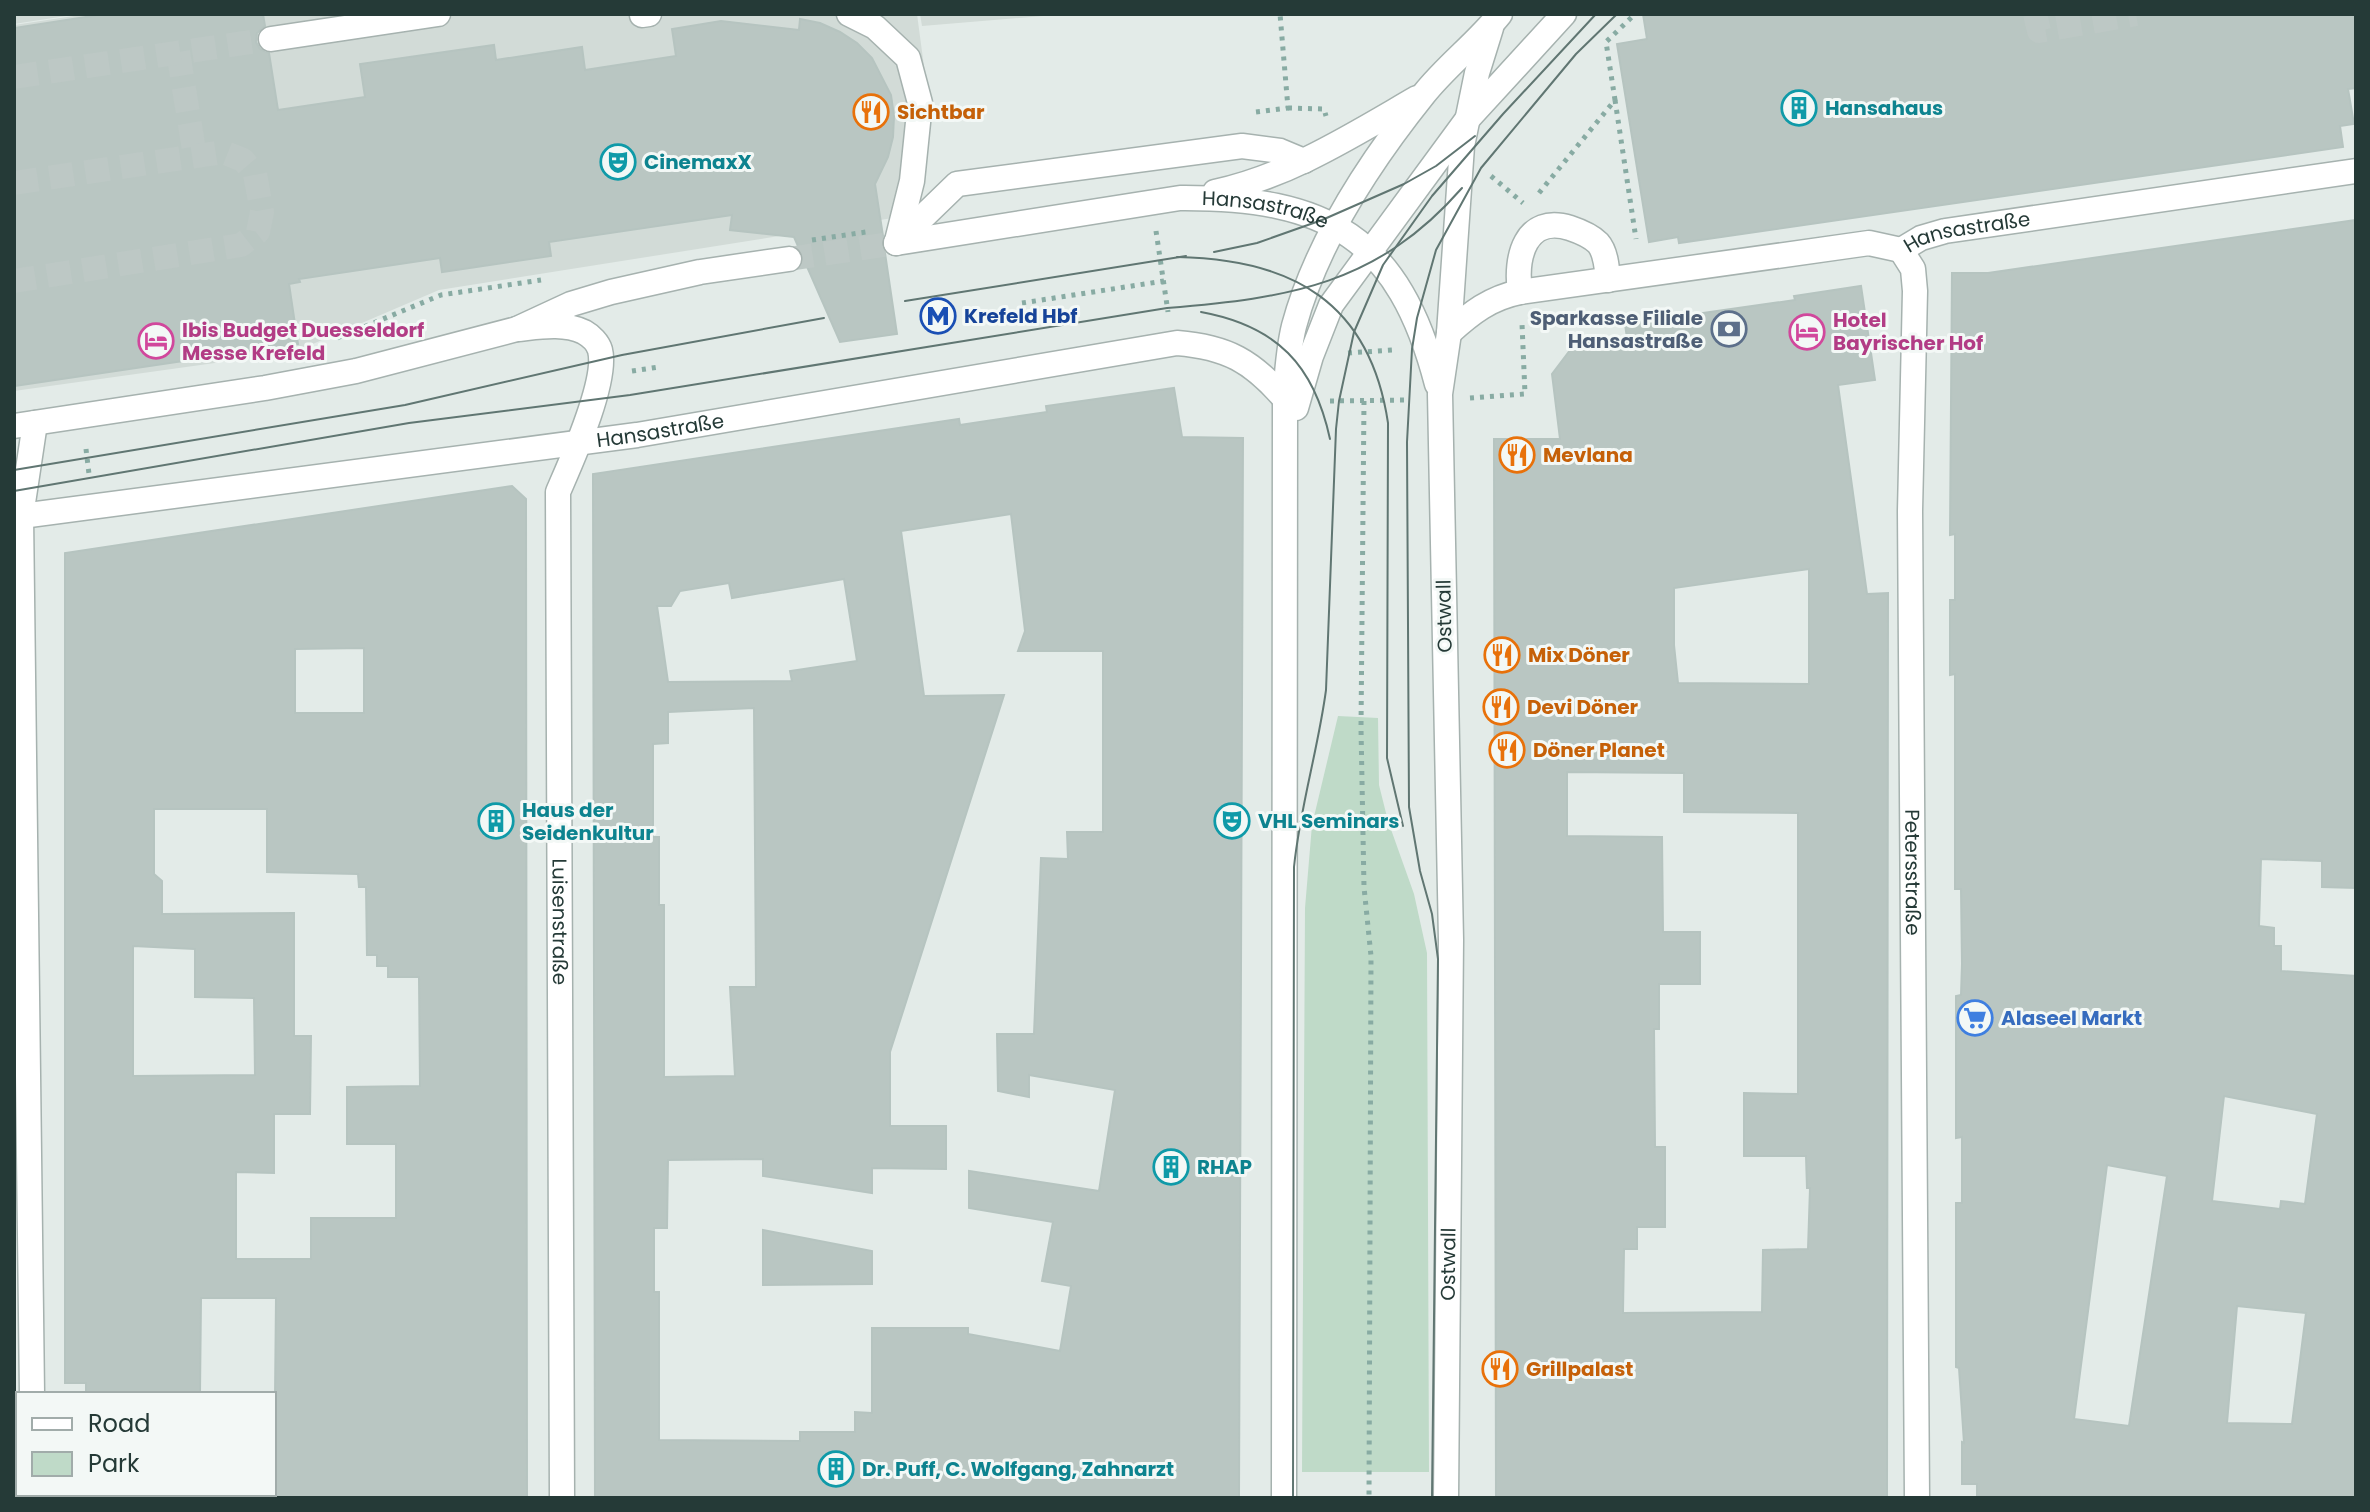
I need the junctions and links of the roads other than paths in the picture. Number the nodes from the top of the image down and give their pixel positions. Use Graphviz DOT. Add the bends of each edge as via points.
graph roads {
  1 [pos="438,14"];
  2 [pos="649,14"];
  3 [pos="849,14"];
  4 [pos="1564,14"];
  5 [pos="642,15"];
  6 [pos="1496,18"];
  7 [pos="271,39"];
  8 [pos="1426,92"];
  9 [pos="1466,121"];
  10 [pos="1304,161"];
  11 [pos="2356,171"];
  12 [pos="1180,198"];
  13 [pos="1335,227"];
  14 [pos="896,243"];
  15 [pos="1901,250"];
  16 [pos="1369,251"];
  17 [pos="789,259"];
  18 [pos="1608,280"];
  19 [pos="1520,292"];
  20 [pos="517,329"];
  21 [pos="1449,333"];
  22 [pos="1440,397"];
  23 [pos="1285,399"];
  24 [pos="25,425"];
  25 [pos="578,443"];
  26 [pos="1287,457"];
  27 [pos="18,516"];
  28 [pos="32,1392"];
  29 [pos="562,1498"];
  30 [pos="1284,1498"];
  31 [pos="1446,1498"];
  32 [pos="1917,1498"];
  1 -- 7 [label="street"];
  2 -- 5 [label="street"];
  3 -- 14 [label="street" via="875,27 908,58 920,103 912,181"];
  4 -- 9 [label="street"];
  6 -- 8 [label="street"];
  6 -- 9 [label="street"];
  8 -- 10 [label="street"];
  8 -- 13 [label="street"];
  9 -- 16 [label="street"];
  9 -- 21 [label="street, Ostwall"];
  10 -- 12 [label="street" via="1255,181"];
  10 -- 14 [label="street" via="1280,151 1242,146 957,184"];
  11 -- 15 [label="street, Hansastraße" via="1945,231"];
  12 -- 13 [label="street, Hansastraße" via="1289,208"];
  12 -- 14 [label="street, Hansastraße"];
  13 -- 16 [label="street, Hansastraße"];
  13 -- 23 [label="street" via="1294,328"];
  15 -- 18 [label="street, Hansastraße" via="1869,243"];
  15 -- 32 [label="street, Petersstraße" via="1913,269 1915,291 1910,527"];
  16 -- 22 [label="street, Hansastraße" via="1404,294 1428,347"];
  16 -- 26 [label="street" via="1331,305 1298,400"];
  17 -- 20 [label="street" via="611,292"];
  18 -- 19 [label="street, Hansastraße"];
  18 -- 19 [label="street" via="1599,244 1559,225 1538,229 1521,251"];
  19 -- 21 [label="street, Hansastraße" via="1480,307"];
  20 -- 24 [label="street" via="356,371"];
  20 -- 25 [label="street, Luisenstraße" via="569,327 584,332 599,348 598,380"];
  21 -- 22 [label="street, Ostwall"];
  22 -- 31 [label="street, Ostwall" via="1451,940"];
  23 -- 25 [label="street, Hansastraße" via="1258,370 1226,352 1177,343"];
  23 -- 26 [label="street"];
  24 -- 27 [label="street"];
  25 -- 27 [label="street, Hansastraße"];
  25 -- 29 [label="street, Luisenstraße" via="558,492"];
  26 -- 30 [label="street"];
  27 -- 28 [label="street"];
}
